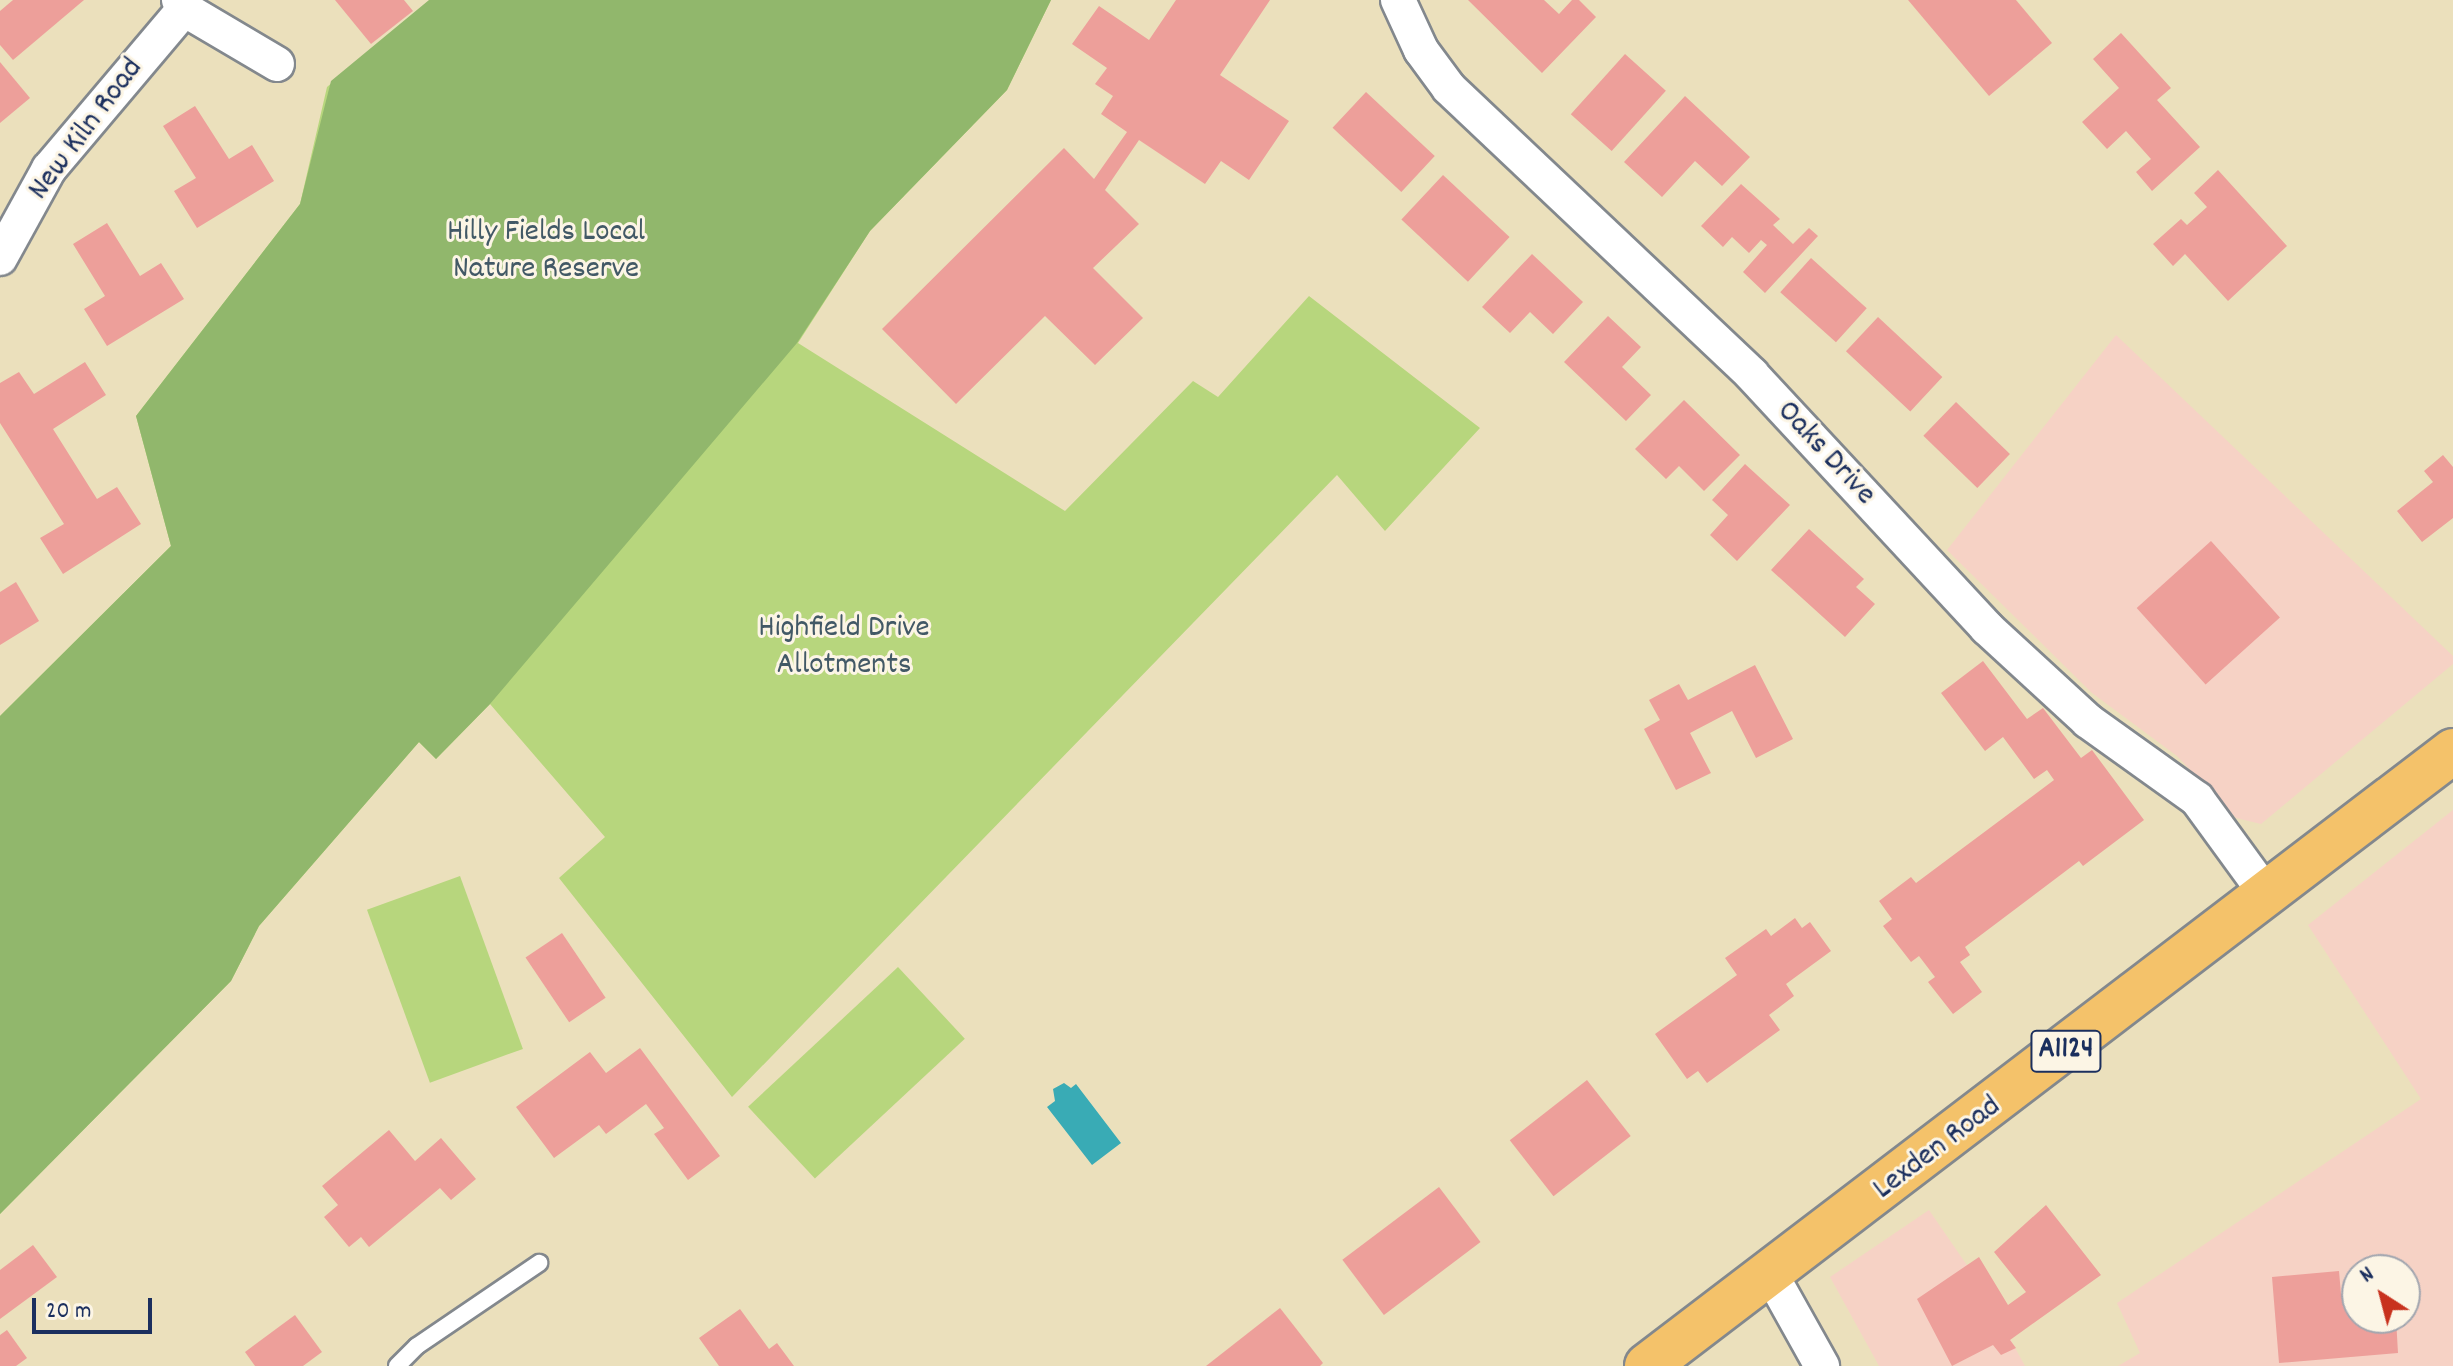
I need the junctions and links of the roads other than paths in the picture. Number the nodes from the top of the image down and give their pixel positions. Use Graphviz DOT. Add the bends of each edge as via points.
graph roads {
  1 [pos="1398,0"];
  2 [pos="181,5"];
  3 [pos="277,64"];
  4 [pos="0,258"];
  5 [pos="2453,751"];
  6 [pos="2267,895"];
  7 [pos="539,1263"];
  8 [pos="1770,1273"];
  9 [pos="397,1366"];
  10 [pos="1647,1366"];
  11 [pos="1822,1366"];
  1 -- 6 [label="street, Oaks Drive" via="1421,50 1449,88 1752,375 1987,628 2088,721 2197,799"];
  2 -- 3 [label="street, New Kiln Road"];
  2 -- 4 [label="street, New Kiln Road" via="49,169"];
  5 -- 6 [label="main road, Lexden Road / A1124"];
  6 -- 8 [label="main road, Lexden Road / A1124"];
  7 -- 9 [label="lane" via="417,1346"];
  8 -- 10 [label="main road, Lexden Road / A1124"];
  8 -- 11 [label="street"];
}
